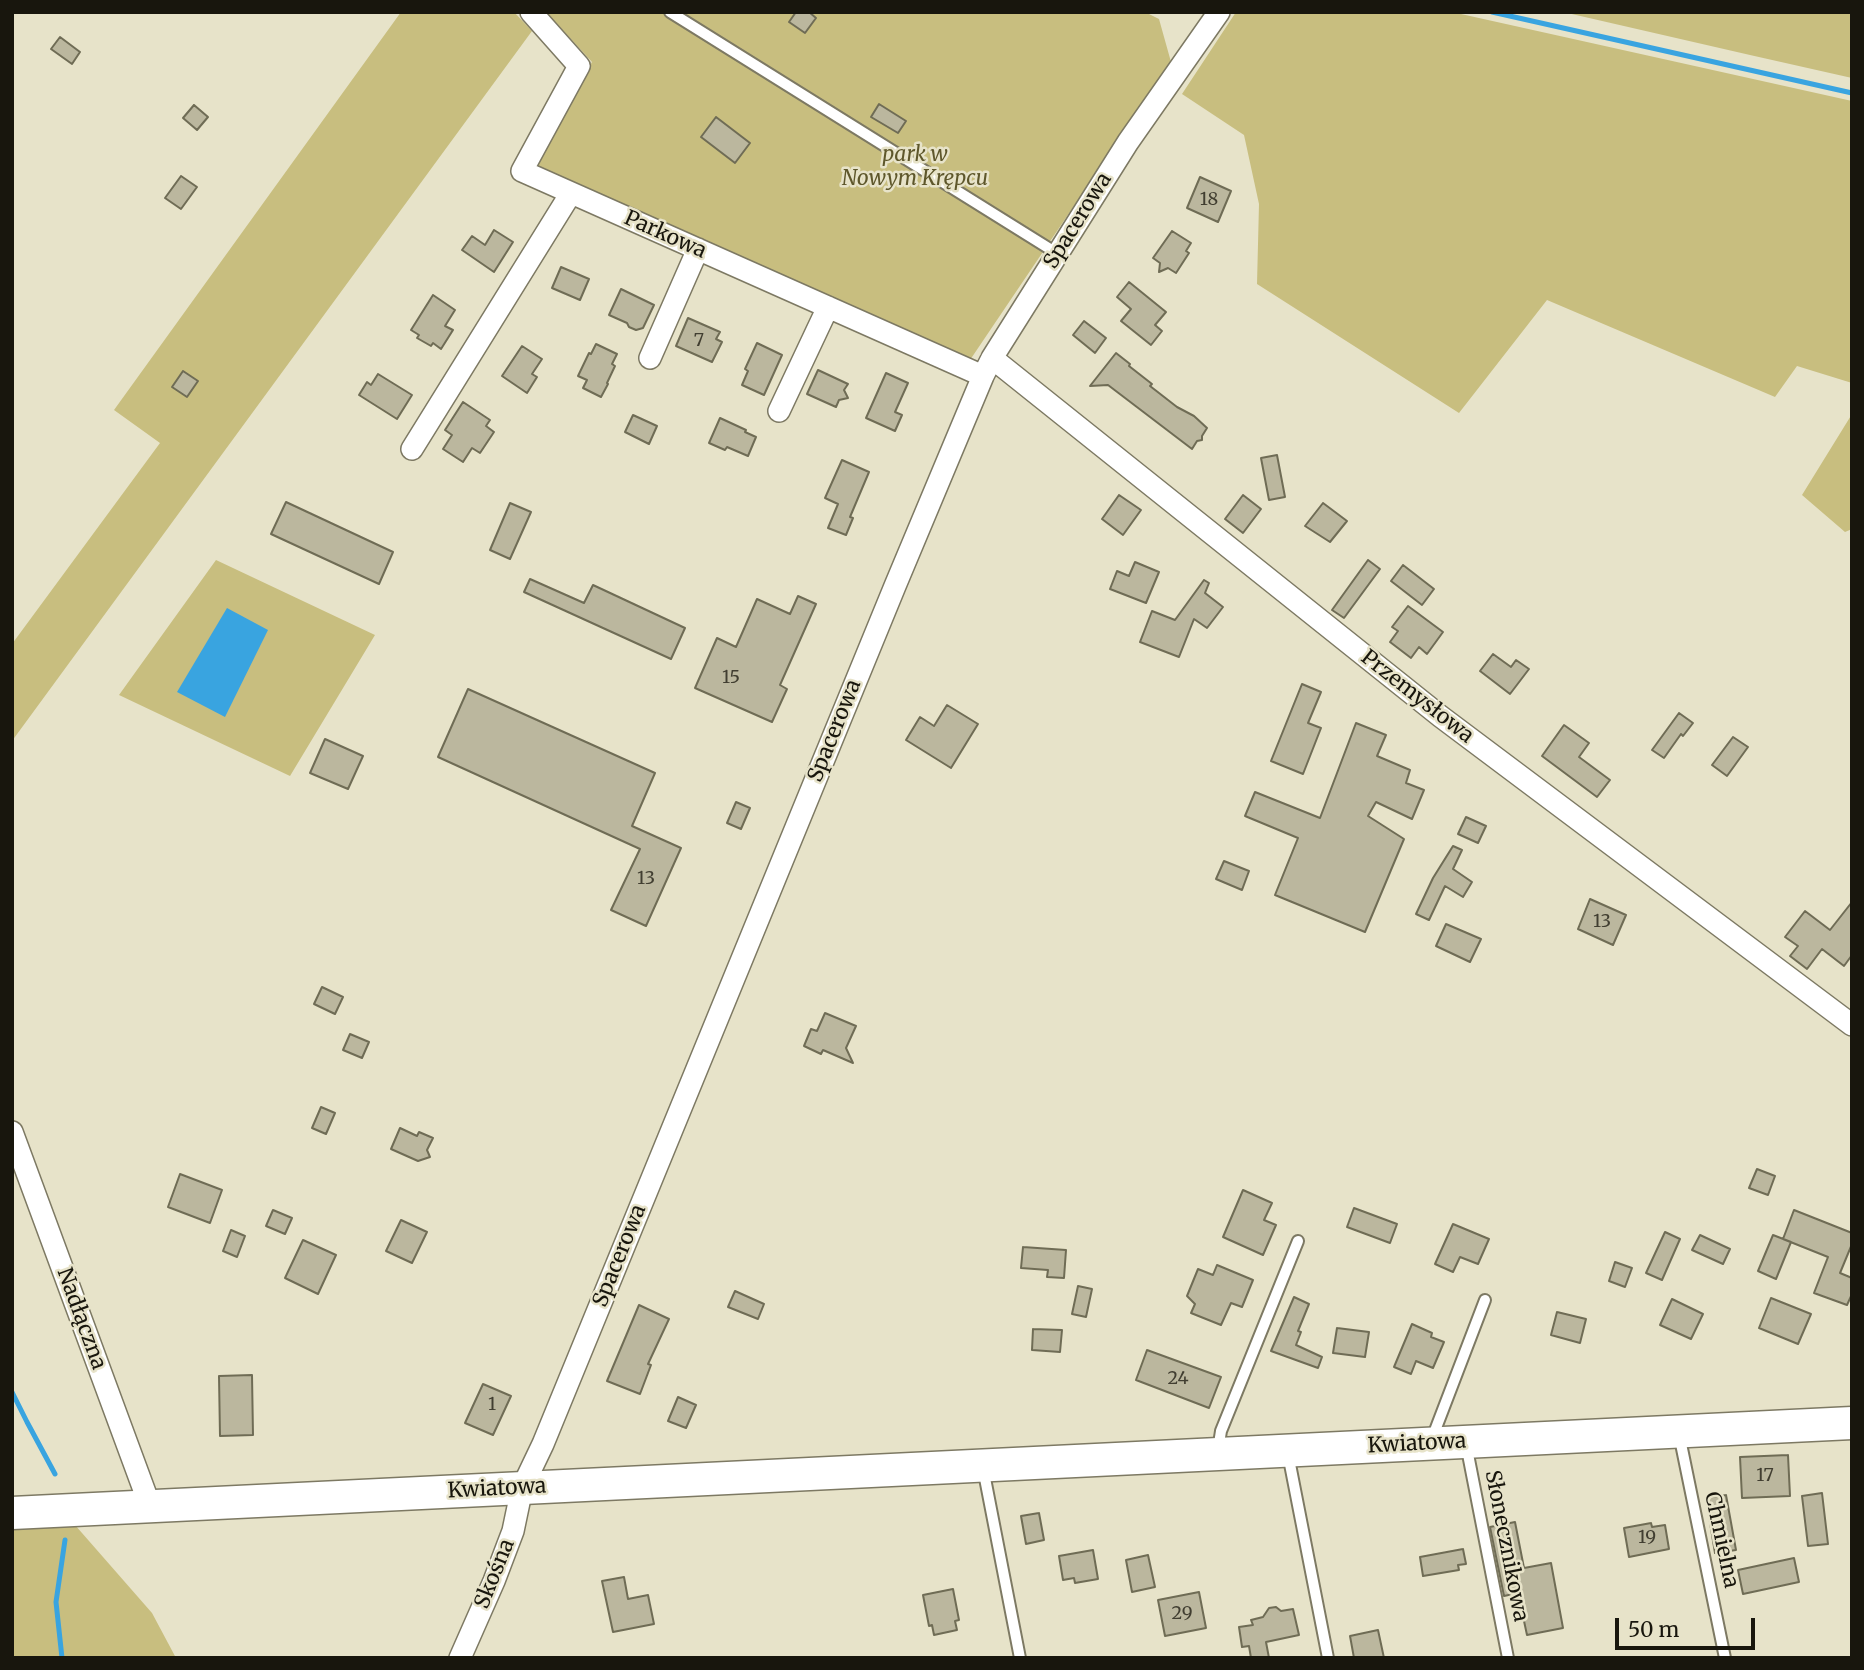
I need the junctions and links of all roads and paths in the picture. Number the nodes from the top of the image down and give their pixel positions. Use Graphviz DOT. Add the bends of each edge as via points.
graph roads {
  1 [pos="531,12"];
  2 [pos="670,12"];
  3 [pos="1219,12"];
  4 [pos="571,193"];
  5 [pos="698,250"];
  6 [pos="1058,254"];
  7 [pos="828,307"];
  8 [pos="650,358"];
  9 [pos="988,367"];
  10 [pos="779,411"];
  11 [pos="412,449"];
  12 [pos="1852,1025"];
  13 [pos="12,1132"];
  14 [pos="1298,1241"];
  15 [pos="1485,1300"];
  16 [pos="1852,1423"];
  17 [pos="1678,1431"];
  18 [pos="1465,1441"];
  19 [pos="1430,1443"];
  20 [pos="1287,1450"];
  21 [pos="1218,1454"];
  22 [pos="982,1465"];
  23 [pos="522,1488"];
  24 [pos="150,1506"];
  25 [pos="12,1513"];
  26 [pos="460,1658"];
  27 [pos="1020,1658"];
  28 [pos="1328,1658"];
  29 [pos="1508,1658"];
  30 [pos="1725,1658"];
  1 -- 4 [label="street, Parkowa" via="579,66 522,171"];
  2 -- 6 [label="lane"];
  3 -- 6 [label="street, Spacerowa" via="1128,142"];
  4 -- 5 [label="street, Parkowa"];
  4 -- 11 [label="street"];
  5 -- 7 [label="street, Parkowa"];
  5 -- 8 [label="street"];
  6 -- 9 [label="street, Spacerowa"];
  7 -- 9 [label="street, Parkowa"];
  7 -- 10 [label="street"];
  9 -- 12 [label="street, Przemysłowa" via="1440,716"];
  9 -- 23 [label="street, Spacerowa"];
  13 -- 24 [label="street, Nadłączna"];
  14 -- 21 [label="lane" via="1221,1431"];
  15 -- 19 [label="lane"];
  16 -- 17 [label="street, Kwiatowa"];
  17 -- 18 [label="street, Kwiatowa"];
  17 -- 30 [label="lane, Chmielna"];
  18 -- 19 [label="street, Kwiatowa"];
  18 -- 29 [label="lane, Słonecznikowa"];
  19 -- 20 [label="street, Kwiatowa"];
  20 -- 21 [label="street, Kwiatowa"];
  20 -- 28 [label="lane"];
  21 -- 22 [label="street, Kwiatowa"];
  22 -- 23 [label="street, Kwiatowa"];
  22 -- 27 [label="lane"];
  23 -- 24 [label="street, Kwiatowa"];
  23 -- 26 [label="street, Skośna" via="513,1531"];
  24 -- 25 [label="street, Kwiatowa"];
}
